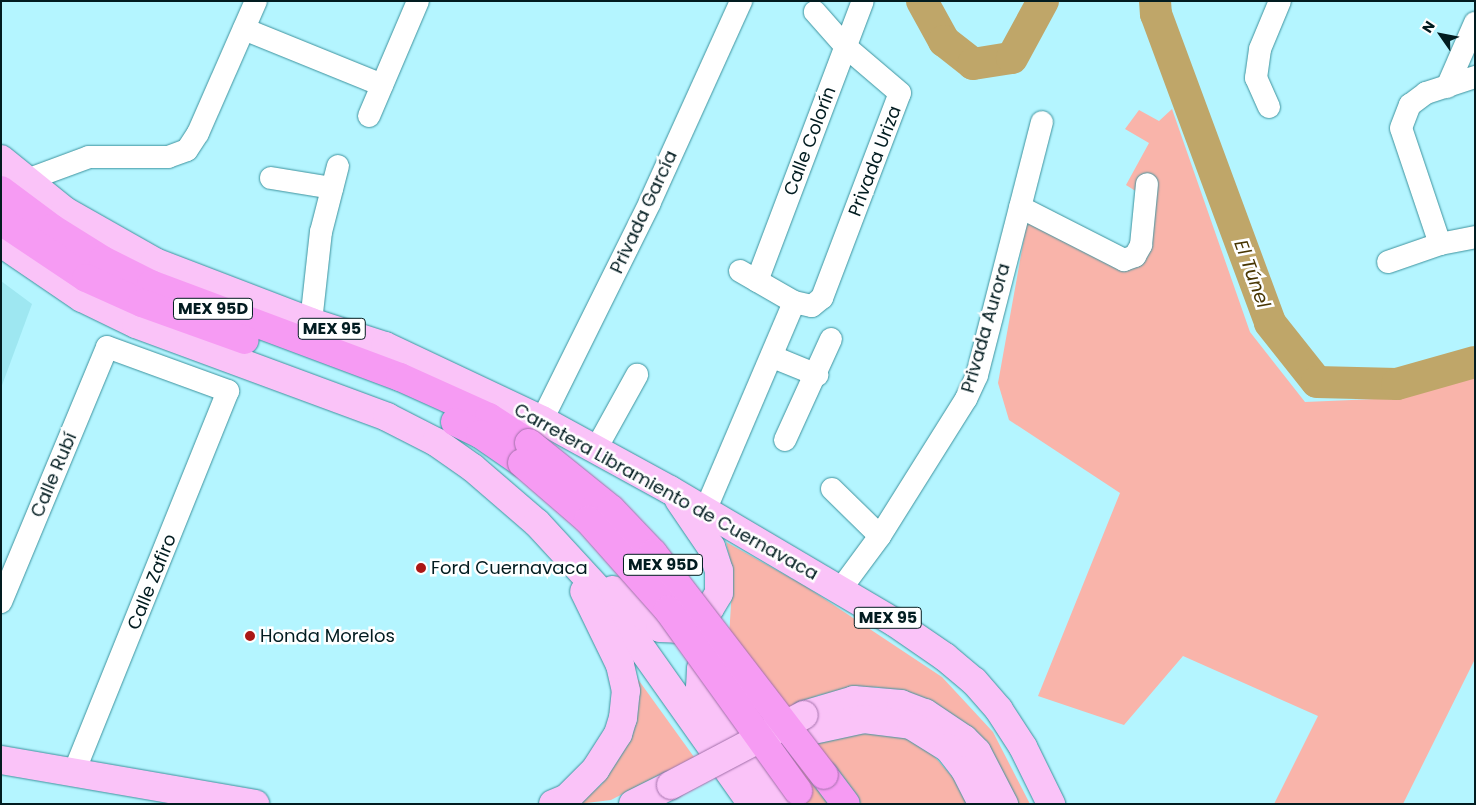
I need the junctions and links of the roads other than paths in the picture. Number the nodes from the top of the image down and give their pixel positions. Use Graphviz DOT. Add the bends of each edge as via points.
graph roads {
  1 [pos="256,1"];
  2 [pos="418,1"];
  3 [pos="740,1"];
  4 [pos="863,1"];
  5 [pos="1280,1"];
  6 [pos="815,12"];
  7 [pos="1475,23"];
  8 [pos="244,29"];
  9 [pos="846,47"];
  10 [pos="1475,77"];
  11 [pos="382,85"];
  12 [pos="1447,87"];
  13 [pos="1269,107"];
  14 [pos="368,116"];
  15 [pos="1042,122"];
  16 [pos="1,159"];
  17 [pos="338,166"];
  18 [pos="272,178"];
  19 [pos="1147,184"];
  20 [pos="13,185"];
  21 [pos="332,188"];
  22 [pos="1020,207"];
  23 [pos="1,221"];
  24 [pos="1475,237"];
  25 [pos="1,243"];
  26 [pos="1440,244"];
  27 [pos="1388,262"];
  28 [pos="803,304"];
  29 [pos="311,322"];
  30 [pos="831,339"];
  31 [pos="107,347"];
  32 [pos="773,357"];
  33 [pos="638,374"];
  34 [pos="817,375"];
  35 [pos="431,401"];
  36 [pos="542,420"];
  37 [pos="785,440"];
  38 [pos="596,449"];
  39 [pos="832,489"];
  40 [pos="670,490"];
  41 [pos="705,511"];
  42 [pos="537,523"];
  43 [pos="880,536"];
  44 [pos="567,556"];
  45 [pos="840,590"];
  46 [pos="719,592"];
  47 [pos="1,602"];
  48 [pos="808,723"];
  49 [pos="760,738"];
  50 [pos="1,760"];
  51 [pos="74,773"];
  52 [pos="673,796"];
  53 [pos="203,800"];
  54 [pos="255,804"];
  55 [pos="553,804"];
  56 [pos="633,804"];
  57 [pos="752,804"];
  58 [pos="779,804"];
  59 [pos="807,804"];
  60 [pos="846,804"];
  61 [pos="982,804"];
  62 [pos="1004,804"];
  63 [pos="1051,804"];
  1 -- 8 [label="street"];
  2 -- 11 [label="street"];
  3 -- 36 [label="street, Privada García" via="650,202"];
  4 -- 9 [label="street, Calle Colorín"];
  5 -- 13 [label="street" via="1260,49 1256,78"];
  6 -- 9 [label="street, Privada Uriza"];
  7 -- 12 [label="street"];
  8 -- 11 [label="street"];
  8 -- 20 [label="street" via="198,134 186,150 168,157 89,157"];
  9 -- 28 [label="street, Calle Colorín" via="749,276"];
  9 -- 28 [label="street, Privada Uriza" via="900,94 822,298"];
  10 -- 12 [label="street"];
  11 -- 14 [label="street"];
  12 -- 26 [label="street" via="1426,93 1410,105 1401,128"];
  15 -- 22 [label="street, Privada Aurora"];
  16 -- 20 [label="main road, Carretera Libramiento de Cuernavaca / MEX 95"];
  17 -- 21 [label="street"];
  18 -- 21 [label="street"];
  19 -- 22 [label="street" via="1141,245 1134,256 1124,260"];
  20 -- 29 [label="main road, Carretera Libramiento de Cuernavaca / MEX 95" via="155,262"];
  20 -- 35 [label="highway, MEX 95D" via="52,228 103,260 151,284 356,359"];
  21 -- 29 [label="street" via="317,256"];
  22 -- 43 [label="street, Privada Aurora" via="977,375 966,399"];
  23 -- 35 [label="highway, MEX 95D" via="86,278 134,300 357,380"];
  24 -- 26 [label="street"];
  25 -- 42 [label="main road" via="82,298 136,324 386,417 436,442 473,468"];
  26 -- 27 [label="street"];
  28 -- 32 [label="street, Privada Uriza"];
  29 -- 36 [label="main road, Carretera Libramiento de Cuernavaca / MEX 95" via="385,346"];
  30 -- 34 [label="street"];
  31 -- 47 [label="street, Calle Rubí"];
  31 -- 51 [label="street, Calle Zafiro" via="228,391"];
  32 -- 34 [label="street"];
  32 -- 41 [label="street, Privada Uriza"];
  33 -- 38 [label="street"];
  34 -- 37 [label="street"];
  35 -- 49 [label="highway, MEX 95D, bridge" via="547,482 588,520 668,610"];
  35 -- 60 [label="highway, MEX 95D, bridge" via="490,417 529,443 611,509 687,594"];
  36 -- 38 [label="main road, Carretera Libramiento de Cuernavaca / MEX 95"];
  38 -- 40 [label="main road, Carretera Libramiento de Cuernavaca / MEX 95"];
  39 -- 43 [label="street"];
  40 -- 41 [label="main road, Carretera Libramiento de Cuernavaca / MEX 95"];
  40 -- 46 [label="main road" via="694,519 711,547 719,571"];
  41 -- 45 [label="main road, Carretera Libramiento de Cuernavaca / MEX 95"];
  42 -- 44 [label="main road"];
  42 -- 46 [label="main road" via="660,628 677,629 695,623 710,608"];
  43 -- 45 [label="street, Privada Aurora"];
  44 -- 55 [label="main road" via="620,665 626,691 618,734 608,751 580,788"];
  44 -- 57 [label="main road" via="606,598"];
  45 -- 63 [label="main road, Carretera Libramiento de Cuernavaca / MEX 95" via="902,627 974,681 999,710 1023,747"];
  46 -- 58 [label="main road" via="700,688 704,704"];
  48 -- 49 [label="main road, bridge"];
  48 -- 52 [label="main road, bridge"];
  48 -- 61 [label="main road" via="864,719 911,725 948,748 965,770"];
  48 -- 62 [label="main road" via="854,700 901,704 925,713 964,738 977,752"];
  49 -- 52 [label="main road, bridge"];
  49 -- 59 [label="highway, MEX 95D, bridge"];
  50 -- 51 [label="main road"];
  51 -- 53 [label="main road"];
  52 -- 56 [label="main road"];
  53 -- 54 [label="main road"];
}
